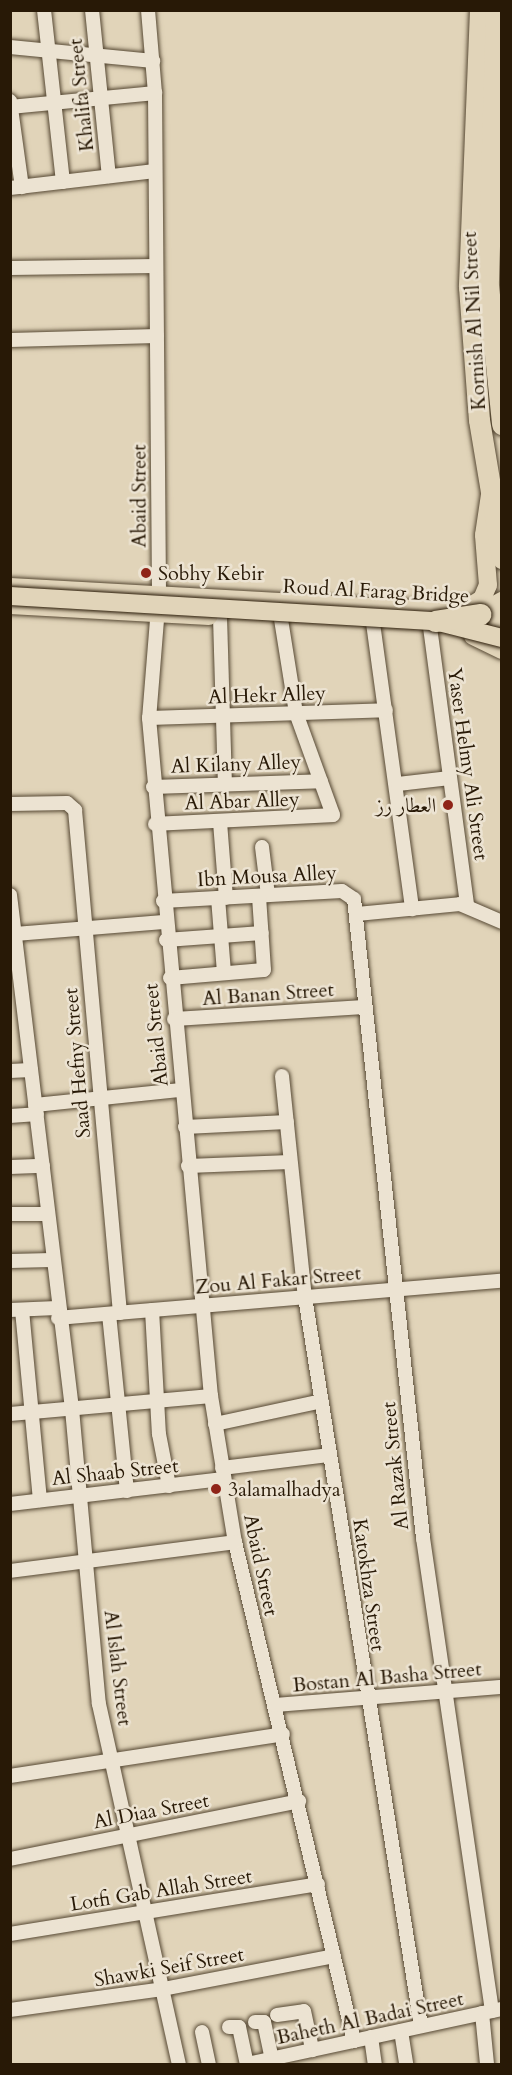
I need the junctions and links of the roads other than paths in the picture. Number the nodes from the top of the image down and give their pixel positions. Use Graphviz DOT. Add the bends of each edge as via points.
graph roads {
  1 [pos="44,10"];
  2 [pos="92,10"];
  3 [pos="148,10"];
  4 [pos="480,10"];
  5 [pos="496,10"];
  6 [pos="10,47"];
  7 [pos="48,49"];
  8 [pos="97,54"];
  9 [pos="498,54"];
  10 [pos="153,61"];
  11 [pos="155,93"];
  12 [pos="101,99"];
  13 [pos="10,101"];
  14 [pos="55,103"];
  15 [pos="11,107"];
  16 [pos="156,171"];
  17 [pos="109,176"];
  18 [pos="63,182"];
  19 [pos="16,187"];
  20 [pos="156,266"];
  21 [pos="10,268"];
  22 [pos="158,336"];
  23 [pos="10,340"];
  24 [pos="501,424"];
  25 [pos="490,494"];
  26 [pos="501,558"];
  27 [pos="10,587"];
  28 [pos="159,595"];
  29 [pos="10,596"];
  30 [pos="214,598"];
  31 [pos="501,602"];
  32 [pos="10,605"];
  33 [pos="159,614"];
  34 [pos="220,617"];
  35 [pos="281,619"];
  36 [pos="501,619"];
  37 [pos="373,623"];
  38 [pos="439,623"];
  39 [pos="501,639"];
  40 [pos="501,650"];
  41 [pos="386,710"];
  42 [pos="296,713"];
  43 [pos="220,716"];
  44 [pos="149,718"];
  45 [pos="450,778"];
  46 [pos="321,781"];
  47 [pos="225,784"];
  48 [pos="398,784"];
  49 [pos="153,787"];
  50 [pos="10,804"];
  51 [pos="220,822"];
  52 [pos="155,824"];
  53 [pos="262,847"];
  54 [pos="10,895"];
  55 [pos="264,896"];
  56 [pos="222,898"];
  57 [pos="162,901"];
  58 [pos="467,906"];
  59 [pos="412,909"];
  60 [pos="357,914"];
  61 [pos="164,922"];
  62 [pos="501,922"];
  63 [pos="84,928"];
  64 [pos="13,929"];
  65 [pos="262,933"];
  66 [pos="221,936"];
  67 [pos="166,940"];
  68 [pos="15,973"];
  69 [pos="224,973"];
  70 [pos="170,978"];
  71 [pos="365,1007"];
  72 [pos="10,1018"];
  73 [pos="25,1018"];
  74 [pos="174,1019"];
  75 [pos="31,1070"];
  76 [pos="10,1071"];
  77 [pos="282,1076"];
  78 [pos="181,1090"];
  79 [pos="100,1098"];
  80 [pos="36,1109"];
  81 [pos="10,1116"];
  82 [pos="286,1122"];
  83 [pos="185,1127"];
  84 [pos="290,1162"];
  85 [pos="42,1166"];
  86 [pos="188,1166"];
  87 [pos="10,1167"];
  88 [pos="10,1214"];
  89 [pos="48,1214"];
  90 [pos="52,1260"];
  91 [pos="10,1261"];
  92 [pos="501,1281"];
  93 [pos="395,1290"];
  94 [pos="305,1298"];
  95 [pos="202,1306"];
  96 [pos="16,1310"];
  97 [pos="152,1310"];
  98 [pos="58,1313"];
  99 [pos="114,1313"];
  100 [pos="211,1396"];
  101 [pos="158,1401"];
  102 [pos="322,1401"];
  103 [pos="116,1405"];
  104 [pos="72,1409"];
  105 [pos="30,1413"];
  106 [pos="10,1414"];
  107 [pos="214,1424"];
  108 [pos="330,1455"];
  109 [pos="223,1474"];
  110 [pos="169,1486"];
  111 [pos="127,1491"];
  112 [pos="81,1496"];
  113 [pos="40,1500"];
  114 [pos="10,1504"];
  115 [pos="235,1542"];
  116 [pos="87,1561"];
  117 [pos="10,1571"];
  118 [pos="501,1687"];
  119 [pos="445,1692"];
  120 [pos="366,1698"];
  121 [pos="276,1705"];
  122 [pos="283,1734"];
  123 [pos="114,1760"];
  124 [pos="10,1776"];
  125 [pos="299,1802"];
  126 [pos="130,1835"];
  127 [pos="10,1859"];
  128 [pos="318,1884"];
  129 [pos="147,1912"];
  130 [pos="10,1934"];
  131 [pos="334,1956"];
  132 [pos="163,1989"];
  133 [pos="10,2010"];
  134 [pos="492,2011"];
  135 [pos="277,2015"];
  136 [pos="255,2022"];
  137 [pos="421,2026"];
  138 [pos="229,2027"];
  139 [pos="401,2031"];
  140 [pos="202,2032"];
  141 [pos="371,2037"];
  142 [pos="354,2041"];
  143 [pos="312,2050"];
  144 [pos="272,2059"];
  145 [pos="179,2064"];
  146 [pos="209,2064"];
  147 [pos="247,2064"];
  148 [pos="375,2064"];
  149 [pos="406,2064"];
  150 [pos="488,2064"];
  1 -- 7 [label="street"];
  2 -- 8 [label="street, Khalifa Street"];
  3 -- 10 [label="street, Abaid Street"];
  4 -- 25 [label="highway, Kornish Al Nil Street" via="469,287"];
  5 -- 9 [label="highway, Kornish Al Nil Street"];
  6 -- 7 [label="street"];
  7 -- 8 [label="street"];
  7 -- 14 [label="street"];
  8 -- 10 [label="street"];
  8 -- 12 [label="street, Khalifa Street"];
  9 -- 24 [label="highway, Kornish Al Nil Street" via="488,285"];
  10 -- 11 [label="street, Abaid Street"];
  11 -- 12 [label="street"];
  11 -- 16 [label="street, Abaid Street"];
  12 -- 14 [label="street"];
  12 -- 17 [label="street, Khalifa Street"];
  13 -- 15 [label="street"];
  14 -- 15 [label="street"];
  14 -- 18 [label="street"];
  15 -- 19 [label="street"];
  16 -- 17 [label="street"];
  16 -- 20 [label="street, Abaid Street"];
  17 -- 18 [label="street"];
  18 -- 19 [label="street"];
  20 -- 21 [label="street"];
  20 -- 22 [label="street, Abaid Street"];
  22 -- 23 [label="street"];
  22 -- 28 [label="street, Abaid Street"];
  25 -- 26 [label="highway, Kornish Al Nil Street"];
  25 -- 30 [label="main road" via="484,535 488,585 482,599 469,607 400,609"];
  27 -- 28 [label="main road"];
  28 -- 30 [label="main road"];
  28 -- 33 [label="street, Abaid Street"];
  29 -- 38 [label="main road, Roud Al Farag Bridge, bridge"];
  30 -- 38 [label="main road, Roud Al Farag Bridge, bridge" via="236,606 408,616"];
  31 -- 38 [label="highway, bridge" via="480,614"];
  32 -- 33 [label="main road"];
  33 -- 34 [label="main road"];
  33 -- 44 [label="street, Abaid Street"];
  34 -- 35 [label="main road"];
  34 -- 43 [label="street"];
  35 -- 37 [label="main road"];
  35 -- 42 [label="street"];
  36 -- 38 [label="main road, Roud Al Farag Bridge, bridge"];
  37 -- 38 [label="main road"];
  37 -- 41 [label="street"];
  38 -- 39 [label="highway, bridge"];
  38 -- 40 [label="main road"];
  38 -- 45 [label="street, Yaser Helmy Ali Street"];
  41 -- 42 [label="street, Al Hekr Alley"];
  41 -- 48 [label="street"];
  42 -- 43 [label="street, Al Hekr Alley"];
  42 -- 46 [label="street"];
  43 -- 44 [label="street, Al Hekr Alley"];
  43 -- 47 [label="street"];
  44 -- 49 [label="street, Abaid Street"];
  45 -- 48 [label="street"];
  45 -- 58 [label="street, Yaser Helmy Ali Street"];
  46 -- 47 [label="street, Al Kilany Alley"];
  46 -- 51 [label="street, Al Abar Alley" via="333,812 330,818"];
  47 -- 49 [label="street, Al Kilany Alley"];
  48 -- 59 [label="street"];
  49 -- 52 [label="street, Abaid Street"];
  50 -- 63 [label="street, Saad Hefny Street" via="67,803 75,810"];
  51 -- 52 [label="street, Al Abar Alley"];
  51 -- 56 [label="street"];
  52 -- 57 [label="street, Abaid Street"];
  53 -- 55 [label="street"];
  54 -- 64 [label="street, Al Islah Street"];
  55 -- 56 [label="street, Ibn Mousa Alley"];
  55 -- 60 [label="street, Ibn Mousa Alley" via="347,892"];
  55 -- 65 [label="street"];
  56 -- 57 [label="street, Ibn Mousa Alley"];
  56 -- 66 [label="street"];
  57 -- 61 [label="street, Abaid Street"];
  58 -- 59 [label="street"];
  58 -- 62 [label="street"];
  59 -- 60 [label="street"];
  60 -- 71 [label="street, Al Razak Street"];
  61 -- 63 [label="street"];
  61 -- 67 [label="street, Abaid Street"];
  63 -- 64 [label="street"];
  63 -- 79 [label="street, Saad Hefny Street"];
  64 -- 68 [label="street, Al Islah Street"];
  65 -- 66 [label="street"];
  65 -- 69 [label="street" via="263,971"];
  66 -- 67 [label="street"];
  66 -- 69 [label="street"];
  67 -- 70 [label="street, Abaid Street"];
  68 -- 73 [label="street, Al Islah Street"];
  69 -- 70 [label="street"];
  70 -- 74 [label="street, Abaid Street"];
  71 -- 74 [label="street, Al Banan Street"];
  71 -- 93 [label="street, Al Razak Street"];
  72 -- 73 [label="street"];
  73 -- 75 [label="street, Al Islah Street"];
  74 -- 78 [label="street, Abaid Street"];
  75 -- 76 [label="street"];
  75 -- 80 [label="street, Al Islah Street"];
  77 -- 82 [label="street, Katokhza Street"];
  78 -- 79 [label="street"];
  78 -- 83 [label="street, Abaid Street"];
  79 -- 80 [label="street"];
  79 -- 99 [label="street, Saad Hefny Street"];
  80 -- 81 [label="street"];
  80 -- 85 [label="street, Al Islah Street"];
  82 -- 83 [label="street"];
  82 -- 84 [label="street, Katokhza Street"];
  83 -- 86 [label="street, Abaid Street"];
  84 -- 86 [label="street"];
  84 -- 94 [label="street, Katokhza Street"];
  85 -- 87 [label="street"];
  85 -- 89 [label="street, Al Islah Street"];
  86 -- 95 [label="street, Abaid Street"];
  88 -- 89 [label="street"];
  89 -- 90 [label="street, Al Islah Street"];
  90 -- 91 [label="street"];
  90 -- 98 [label="street, Al Islah Street"];
  92 -- 93 [label="street, Zou Al Fakar Street"];
  93 -- 94 [label="street, Zou Al Fakar Street"];
  93 -- 119 [label="street, Al Razak Street"];
  94 -- 95 [label="street, Zou Al Fakar Street"];
  94 -- 102 [label="street, Katokhza Street"];
  95 -- 97 [label="street, Zou Al Fakar Street"];
  95 -- 100 [label="street, Abaid Street"];
  96 -- 98 [label="street, Zou Al Fakar Street"];
  96 -- 105 [label="street"];
  97 -- 99 [label="street, Zou Al Fakar Street"];
  97 -- 101 [label="street"];
  98 -- 99 [label="street, Zou Al Fakar Street"];
  98 -- 104 [label="street, Al Islah Street"];
  99 -- 103 [label="street, Saad Hefny Street"];
  100 -- 101 [label="street"];
  100 -- 107 [label="street, Abaid Street"];
  101 -- 103 [label="street"];
  101 -- 110 [label="street"];
  102 -- 107 [label="street"];
  102 -- 108 [label="street, Katokhza Street"];
  103 -- 104 [label="street"];
  103 -- 111 [label="street, Saad Hefny Street"];
  104 -- 105 [label="street"];
  104 -- 112 [label="street, Al Islah Street"];
  105 -- 106 [label="street"];
  105 -- 113 [label="street"];
  107 -- 109 [label="street, Abaid Street"];
  108 -- 109 [label="street, Al Shaab Street"];
  108 -- 120 [label="street, Katokhza Street"];
  109 -- 110 [label="street, Al Shaab Street"];
  109 -- 115 [label="street, Abaid Street"];
  110 -- 111 [label="street, Al Shaab Street"];
  111 -- 112 [label="street, Al Shaab Street"];
  112 -- 113 [label="street, Al Shaab Street"];
  112 -- 116 [label="street, Al Islah Street"];
  113 -- 114 [label="street, Al Shaab Street"];
  115 -- 116 [label="street"];
  115 -- 121 [label="street, Abaid Street"];
  116 -- 117 [label="street"];
  116 -- 123 [label="street, Al Islah Street" via="99,1704"];
  118 -- 119 [label="street, Bostan Al Basha Street"];
  119 -- 120 [label="street, Bostan Al Basha Street"];
  119 -- 134 [label="street, Al Razak Street"];
  120 -- 121 [label="street, Bostan Al Basha Street"];
  120 -- 137 [label="street, Katokhza Street"];
  121 -- 122 [label="street, Abaid Street"];
  122 -- 123 [label="street"];
  122 -- 125 [label="street, Abaid Street"];
  123 -- 124 [label="street"];
  123 -- 126 [label="street, Al Islah Street"];
  125 -- 126 [label="street, Al Diaa Street"];
  125 -- 128 [label="street, Abaid Street"];
  126 -- 127 [label="street, Al Diaa Street"];
  126 -- 129 [label="street, Al Islah Street"];
  128 -- 129 [label="street, Lotfi Gab Allah Street"];
  128 -- 131 [label="street, Abaid Street"];
  129 -- 130 [label="street, Lotfi Gab Allah Street"];
  129 -- 132 [label="street, Al Islah Street"];
  131 -- 132 [label="street, Shawki Seif Street"];
  131 -- 142 [label="street, Abaid Street"];
  132 -- 133 [label="street, Shawki Seif Street"];
  132 -- 145 [label="street, Al Islah Street"];
  134 -- 137 [label="street, Baheth Al Badai Street"];
  134 -- 150 [label="street, Al Razak Street"];
  135 -- 143 [label="street" via="304,2011"];
  136 -- 144 [label="street" via="264,2022"];
  137 -- 139 [label="street, Baheth Al Badai Street"];
  138 -- 147 [label="street" via="239,2027"];
  139 -- 141 [label="street, Baheth Al Badai Street"];
  139 -- 149 [label="street"];
  140 -- 146 [label="street"];
  141 -- 142 [label="street, Baheth Al Badai Street"];
  141 -- 148 [label="street"];
  142 -- 143 [label="street, Baheth Al Badai Street"];
  143 -- 144 [label="street, Baheth Al Badai Street"];
  144 -- 147 [label="street, Baheth Al Badai Street"];
}
